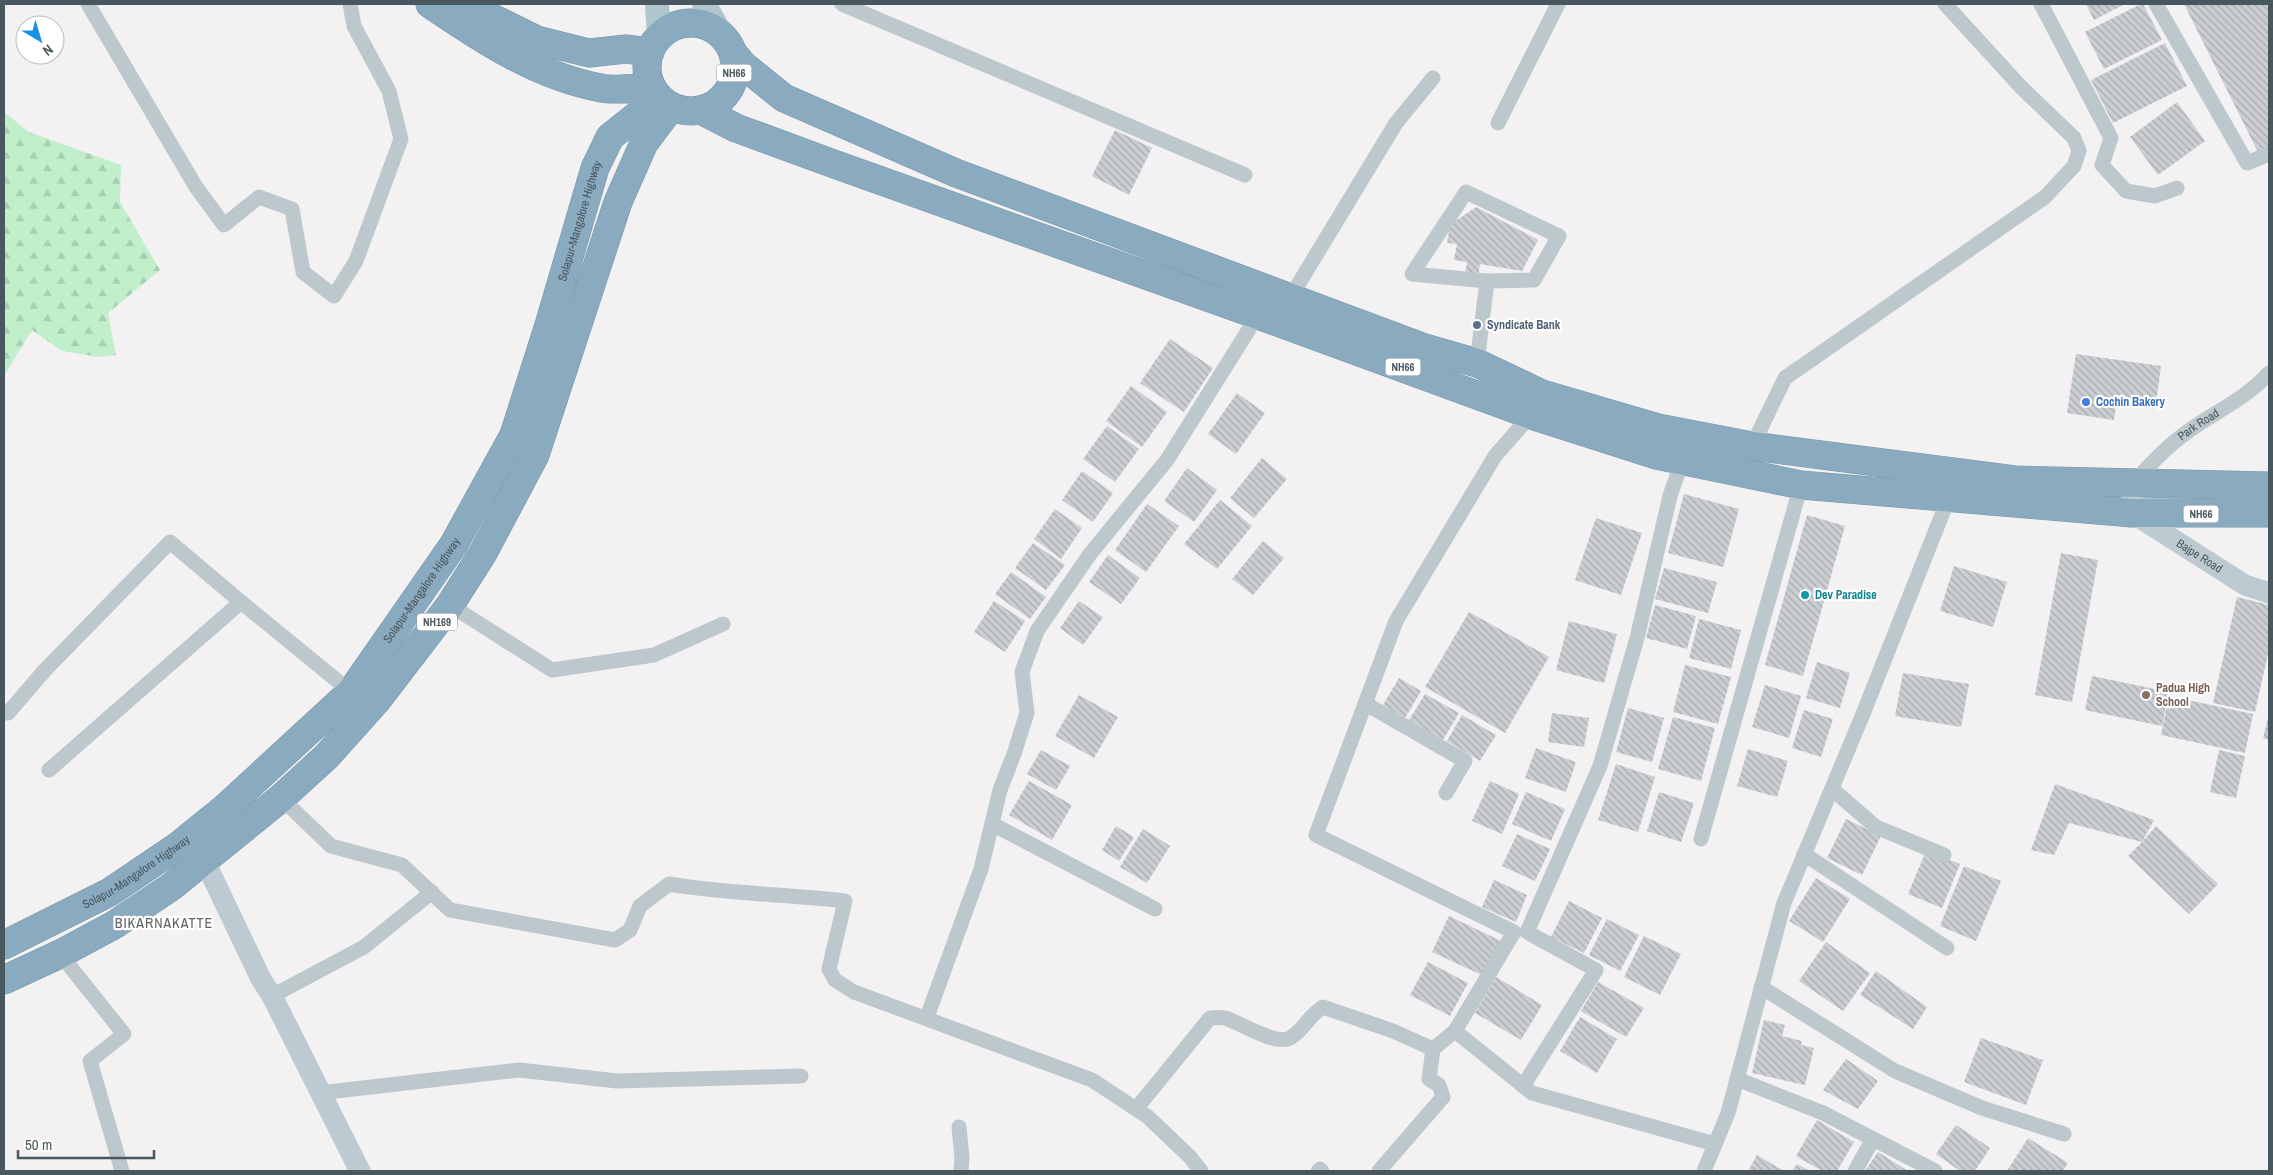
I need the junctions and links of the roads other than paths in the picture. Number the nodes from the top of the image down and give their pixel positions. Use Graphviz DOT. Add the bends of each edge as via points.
graph roads {
  1 [pos="88,4"];
  2 [pos="350,4"];
  3 [pos="430,4"];
  4 [pos="464,4"];
  5 [pos="657,4"];
  6 [pos="704,4"];
  7 [pos="842,4"];
  8 [pos="1558,4"];
  9 [pos="1946,4"];
  10 [pos="2041,4"];
  11 [pos="2156,4"];
  12 [pos="654,44"];
  13 [pos="728,44"];
  14 [pos="1433,78"];
  15 [pos="660,98"];
  16 [pos="701,110"];
  17 [pos="1498,123"];
  18 [pos="2269,154"];
  19 [pos="1245,175"];
  20 [pos="2176,188"];
  21 [pos="1487,281"];
  22 [pos="1290,298"];
  23 [pos="1258,314"];
  24 [pos="1477,364"];
  25 [pos="2269,373"];
  26 [pos="1531,415"];
  27 [pos="1752,446"];
  28 [pos="1682,461"];
  29 [pos="2132,484"];
  30 [pos="1801,486"];
  31 [pos="2269,486"];
  32 [pos="1949,497"];
  33 [pos="2132,513"];
  34 [pos="2269,513"];
  35 [pos="2269,592"];
  36 [pos="240,602"];
  37 [pos="450,606"];
  38 [pos="723,624"];
  39 [pos="350,692"];
  40 [pos="1366,704"];
  41 [pos="4,713"];
  42 [pos="49,770"];
  43 [pos="1832,789"];
  44 [pos="1446,793"];
  45 [pos="281,798"];
  46 [pos="992,824"];
  47 [pos="191,836"];
  48 [pos="1701,839"];
  49 [pos="1804,854"];
  50 [pos="1944,855"];
  51 [pos="205,860"];
  52 [pos="432,892"];
  53 [pos="1154,909"];
  54 [pos="4,945"];
  55 [pos="1947,948"];
  56 [pos="60,954"];
  57 [pos="4,980"];
  58 [pos="1762,986"];
  59 [pos="272,996"];
  60 [pos="927,1017"];
  61 [pos="1455,1030"];
  62 [pos="1433,1049"];
  63 [pos="801,1076"];
  64 [pos="1737,1078"];
  65 [pos="1523,1086"];
  66 [pos="320,1093"];
  67 [pos="1136,1109"];
  68 [pos="959,1127"];
  69 [pos="2064,1134"];
  70 [pos="1873,1139"];
  71 [pos="1715,1144"];
  72 [pos="122,1171"];
  73 [pos="360,1171"];
  74 [pos="960,1171"];
  75 [pos="1201,1171"];
  76 [pos="1318,1171"];
  77 [pos="1322,1171"];
  78 [pos="1379,1171"];
  79 [pos="1704,1171"];
  80 [pos="1854,1171"];
  81 [pos="1935,1171"];
  1 -- 2 [label="street" via="196,187 224,225 259,197 292,209 303,272 334,296 356,260 401,139 389,90 354,26"];
  3 -- 15 [label="highway, NH66" via="508,55 555,76"];
  4 -- 12 [label="highway" via="537,40 589,53"];
  5 -- 12 [label="main road"];
  6 -- 13 [label="main road"];
  7 -- 19 [label="street"];
  8 -- 17 [label="street"];
  9 -- 27 [label="street" via="2020,86 2074,138 2079,151 2074,166 2045,197 1786,378"];
  10 -- 20 [label="street" via="2111,138 2102,165 2126,190 2155,196"];
  11 -- 18 [label="street" via="2247,163"];
  12 -- 13 [label="highway, NH66" via="671,28 684,23 711,27"];
  12 -- 15 [label="highway" via="647,60 647,74"];
  13 -- 16 [label="highway, NH66" via="734,75 725,95 714,105"];
  13 -- 22 [label="highway, NH66" via="743,65 784,98 956,173"];
  14 -- 22 [label="street" via="1396,122"];
  15 -- 16 [label="highway, NH66" via="686,111"];
  15 -- 37 [label="highway, NH169" via="618,202 536,456 483,554"];
  15 -- 39 [label="highway, Solapur-Mangalore Highway / NH169" via="610,137 595,168 514,435 454,544"];
  16 -- 23 [label="highway, NH66" via="736,128 808,155"];
  21 -- 21 [label="street" via="1412,274 1466,192 1559,236 1534,280"];
  21 -- 24 [label="street"];
  22 -- 24 [label="highway, NH66" via="1424,348"];
  23 -- 26 [label="highway, NH66"];
  23 -- 46 [label="street" via="1167,460 1090,554 1037,631 1022,672 1027,713 1000,790"];
  24 -- 27 [label="highway, NH66" via="1551,396 1658,428"];
  25 -- 29 [label="street, Park Road" via="2259,385 2233,404 2178,438"];
  26 -- 28 [label="highway, NH66"];
  26 -- 40 [label="street" via="1495,456 1396,621"];
  27 -- 29 [label="highway, NH66" via="2015,480"];
  28 -- 30 [label="highway, NH66"];
  28 -- 65 [label="street" via="1670,496 1637,638 1600,766 1527,932 1596,970"];
  29 -- 31 [label="highway, NH66"];
  29 -- 33 [label="street"];
  30 -- 32 [label="highway, NH66"];
  30 -- 48 [label="street"];
  32 -- 33 [label="highway, NH66"];
  32 -- 43 [label="street"];
  33 -- 34 [label="highway, NH66"];
  33 -- 35 [label="street, Bajpe Road" via="2245,585"];
  36 -- 39 [label="street"];
  36 -- 41 [label="street" via="170,542 45,670 8,713"];
  36 -- 42 [label="street"];
  37 -- 38 [label="street" via="552,670 654,655"];
  37 -- 45 [label="highway, NH169" via="378,699 327,756"];
  39 -- 47 [label="highway, Solapur-Mangalore Highway / NH169"];
  40 -- 44 [label="street" via="1465,760"];
  40 -- 61 [label="street" via="1316,835 1514,932"];
  43 -- 49 [label="street"];
  43 -- 50 [label="street" via="1876,827"];
  45 -- 51 [label="highway, NH169"];
  45 -- 52 [label="street" via="330,846 402,865"];
  46 -- 53 [label="street"];
  46 -- 60 [label="street" via="981,870"];
  47 -- 51 [label="street"];
  47 -- 54 [label="highway, Solapur-Mangalore Highway / NH169" via="110,892"];
  49 -- 55 [label="street"];
  49 -- 58 [label="street" via="1784,903"];
  51 -- 56 [label="highway, NH169" via="114,925"];
  51 -- 59 [label="street"];
  52 -- 59 [label="street" via="364,947"];
  52 -- 60 [label="street" via="450,910 615,940 630,930 640,906 669,884 705,890 846,900 829,969 836,980 854,992"];
  56 -- 57 [label="highway, NH169"];
  56 -- 72 [label="street" via="124,1034 90,1061"];
  58 -- 64 [label="street"];
  58 -- 69 [label="street" via="1895,1070 1982,1108"];
  59 -- 66 [label="street"];
  60 -- 67 [label="street" via="1092,1080"];
  61 -- 62 [label="street"];
  61 -- 65 [label="street"];
  62 -- 67 [label="street" via="1393,1031 1323,1007 1288,1039 1277,1040 1223,1018 1210,1018"];
  62 -- 78 [label="street" via="1429,1078 1439,1085 1442,1097"];
  63 -- 66 [label="street" via="617,1081 519,1070"];
  64 -- 70 [label="street" via="1823,1113"];
  64 -- 71 [label="street" via="1728,1113"];
  65 -- 71 [label="street" via="1532,1093"];
  66 -- 73 [label="street"];
  67 -- 75 [label="street" via="1190,1157"];
  68 -- 74 [label="street"];
  70 -- 80 [label="street"];
  70 -- 81 [label="street"];
  71 -- 79 [label="street"];
  76 -- 77 [label="street"];
}
